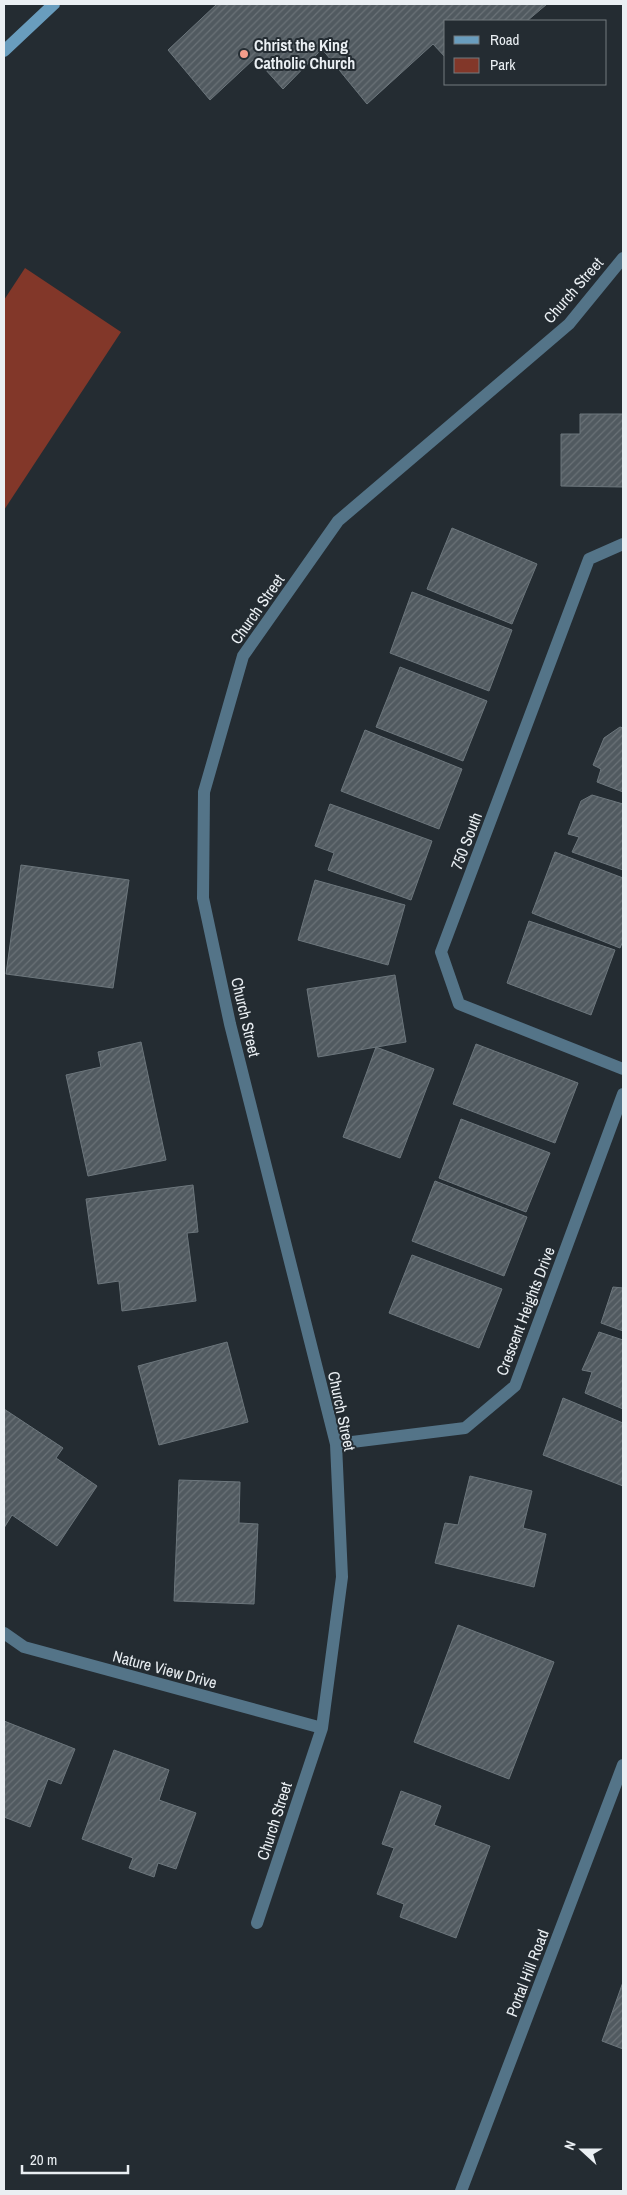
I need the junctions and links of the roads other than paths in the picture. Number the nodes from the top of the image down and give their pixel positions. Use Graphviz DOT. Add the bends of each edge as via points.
graph roads {
  1 [pos="54,4"];
  2 [pos="4,51"];
  3 [pos="623,258"];
  4 [pos="623,544"];
  5 [pos="623,1069"];
  6 [pos="623,1094"];
  7 [pos="336,1444"];
  8 [pos="4,1633"];
  9 [pos="322,1728"];
  10 [pos="623,1765"];
  11 [pos="257,1923"];
  12 [pos="461,2191"];
  1 -- 2 [label="main road"];
  3 -- 7 [label="street, Church Street" via="569,324 338,521 243,656 204,792 203,898 230,1024"];
  4 -- 5 [label="street, 750 South" via="589,560 441,952 459,1004"];
  6 -- 7 [label="street, Crescent Heights Drive" via="516,1386 465,1428"];
  7 -- 9 [label="street, Church Street" via="342,1577"];
  8 -- 9 [label="street, Nature View Drive" via="24,1647"];
  9 -- 11 [label="street, Church Street"];
  10 -- 12 [label="street, Portal Hill Road"];
}
